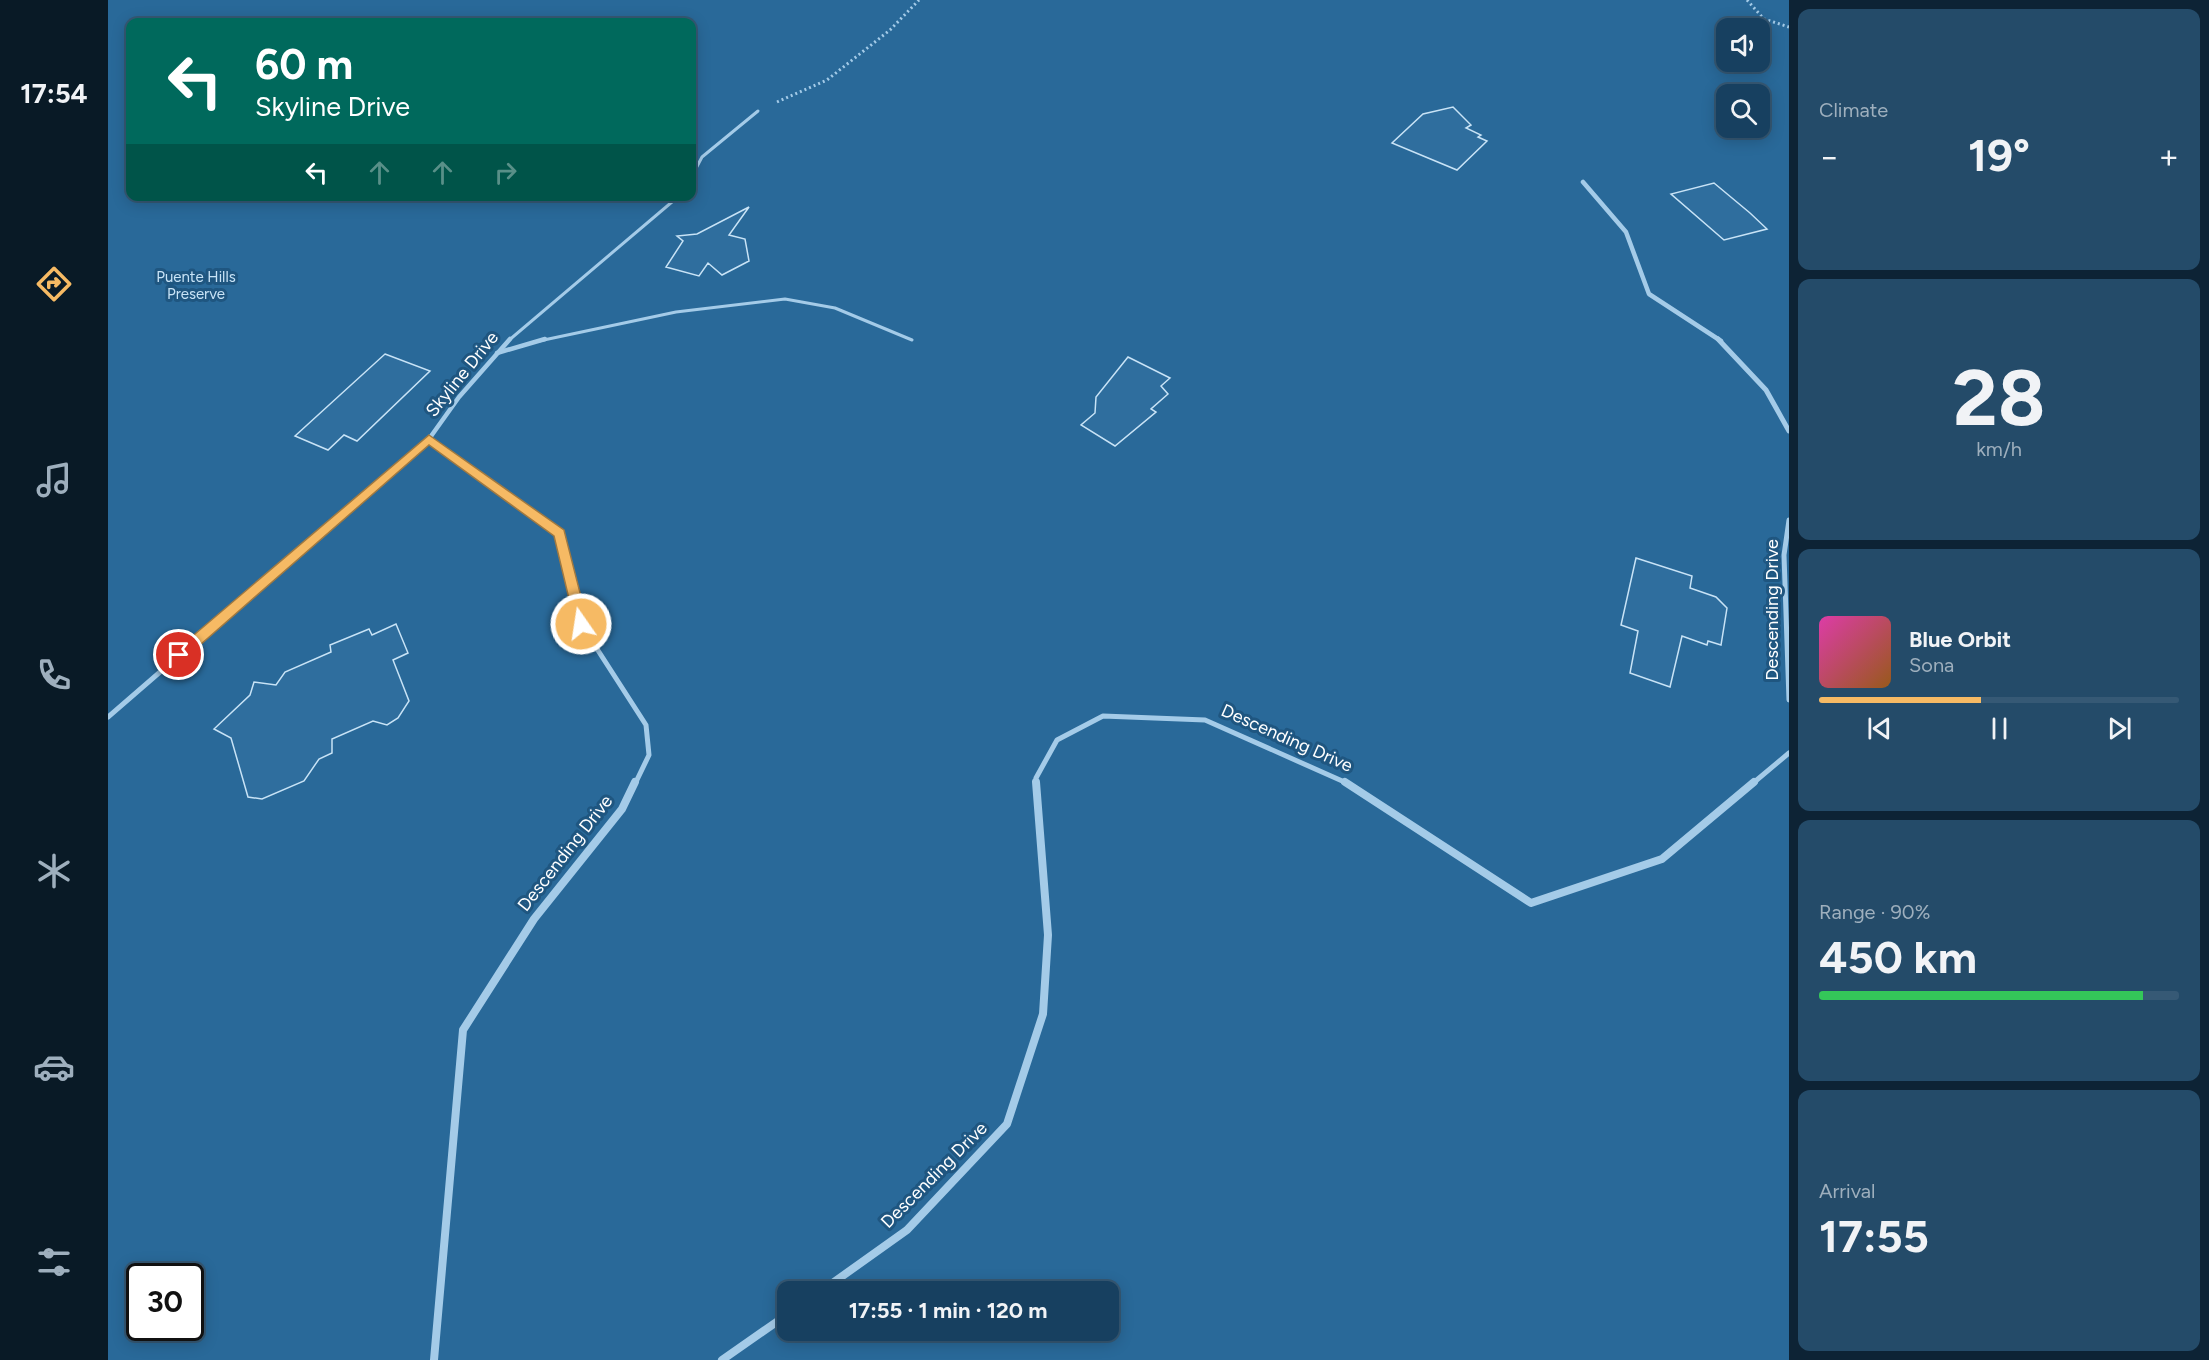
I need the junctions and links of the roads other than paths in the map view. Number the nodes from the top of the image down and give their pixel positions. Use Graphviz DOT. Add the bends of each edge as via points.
graph roads {
  1 [pos="758,111"];
  2 [pos="696,168"];
  3 [pos="1583,182"];
  4 [pos="674,201"];
  5 [pos="912,340"];
  6 [pos="497,353"];
  7 [pos="1789,431"];
  8 [pos="429,439"];
  9 [pos="1789,520"];
  10 [pos="1789,700"];
  11 [pos="108,717"];
  12 [pos="1789,753"];
  13 [pos="835,1281"];
  14 [pos="777,1322"];
  15 [pos="434,1360"];
  16 [pos="722,1360"];
  1 -- 2 [label="lane" via="702,157"];
  3 -- 7 [label="street" via="1626,232 1649,294 1724,343 1766,390"];
  4 -- 6 [label="lane, Skyline Drive" via="531,317"];
  5 -- 6 [label="lane" via="833,307 785,299 623,320"];
  6 -- 8 [label="lane, Skyline Drive" via="459,396"];
  8 -- 11 [label="street, Skyline Drive"];
  8 -- 15 [label="street, Descending Drive" via="560,534 581,624 646,725 649,755 622,809 534,919 463,1030"];
  9 -- 10 [label="street, Descending Drive" via="1784,555"];
  12 -- 13 [label="street, Descending Drive" via="1662,860 1531,903 1356,787 1205,720 1103,716 1057,740 1036,778 1048,935 1043,1014 1007,1124 907,1230"];
  14 -- 16 [label="street"];
}
